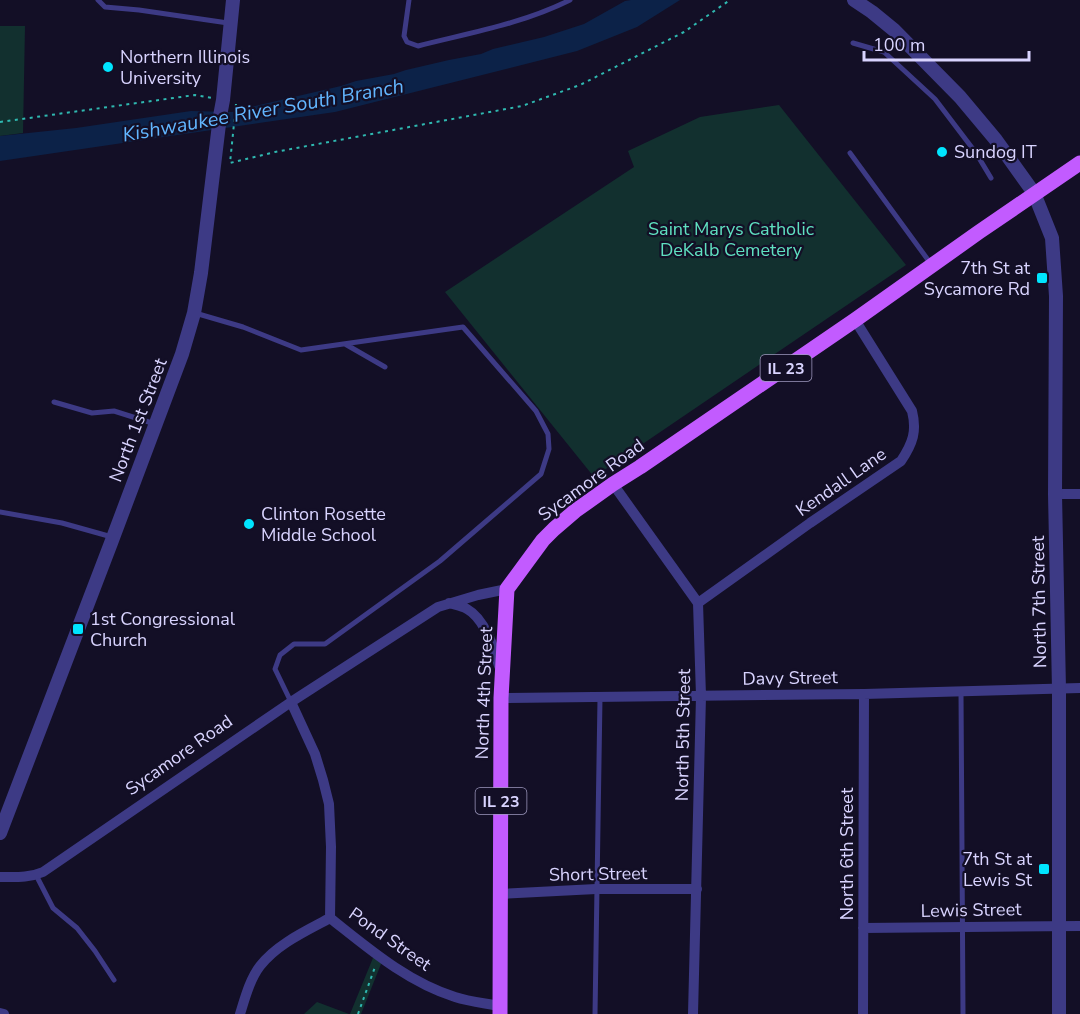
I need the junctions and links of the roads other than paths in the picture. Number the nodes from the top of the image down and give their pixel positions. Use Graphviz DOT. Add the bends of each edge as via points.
graph roads {
  1 [pos="98,0"];
  2 [pos="233,0"];
  3 [pos="409,0"];
  4 [pos="570,0"];
  5 [pos="854,0"];
  6 [pos="230,23"];
  7 [pos="853,43"];
  8 [pos="850,153"];
  9 [pos="1080,163"];
  10 [pos="991,177"];
  11 [pos="1035,194"];
  12 [pos="932,265"];
  13 [pos="194,313"];
  14 [pos="855,320"];
  15 [pos="345,344"];
  16 [pos="385,367"];
  17 [pos="54,402"];
  18 [pos="155,424"];
  19 [pos="613,484"];
  20 [pos="1055,494"];
  21 [pos="1080,494"];
  22 [pos="0,512"];
  23 [pos="113,537"];
  24 [pos="507,589"];
  25 [pos="449,603"];
  26 [pos="698,603"];
  27 [pos="502,676"];
  28 [pos="1080,688"];
  29 [pos="1059,689"];
  30 [pos="961,691"];
  31 [pos="864,694"];
  32 [pos="701,696"];
  33 [pos="600,697"];
  34 [pos="501,698"];
  35 [pos="291,702"];
  36 [pos="0,833"];
  37 [pos="36,875"];
  38 [pos="0,877"];
  39 [pos="596,889"];
  40 [pos="697,889"];
  41 [pos="500,894"];
  42 [pos="330,918"];
  43 [pos="1059,926"];
  44 [pos="1080,926"];
  45 [pos="963,927"];
  46 [pos="863,928"];
  47 [pos="114,980"];
  48 [pos="500,1010"];
  49 [pos="240,1014"];
  50 [pos="596,1014"];
  51 [pos="693,1014"];
  52 [pos="863,1014"];
  53 [pos="963,1014"];
  54 [pos="1059,1014"];
  1 -- 6 [label="lane" via="105,7"];
  2 -- 6 [label="street, North 1st Street"];
  3 -- 4 [label="lane" via="404,36 407,42 418,46 513,23"];
  5 -- 11 [label="street, North 7th Street" via="894,30 960,97"];
  6 -- 13 [label="street, North 1st Street"];
  7 -- 10 [label="lane" via="884,52 935,99"];
  8 -- 12 [label="lane"];
  9 -- 11 [label="main road, Sycamore Road / IL 23"];
  11 -- 12 [label="main road, Sycamore Road / IL 23"];
  11 -- 20 [label="street, North 7th Street" via="1052,238"];
  12 -- 14 [label="main road, Sycamore Road / IL 23"];
  13 -- 15 [label="lane" via="301,350"];
  13 -- 18 [label="street, North 1st Street"];
  14 -- 19 [label="main road, Sycamore Road / IL 23"];
  14 -- 26 [label="street, Kendall Lane" via="912,411 910,447 901,461"];
  15 -- 16 [label="lane"];
  15 -- 35 [label="lane" via="463,327 536,411 548,434 549,450 541,474 440,561 325,644 294,644 280,655 275,669"];
  17 -- 18 [label="lane" via="92,413 114,411"];
  18 -- 23 [label="street, North 1st Street"];
  19 -- 24 [label="main road, Sycamore Road / IL 23" via="554,529"];
  19 -- 26 [label="street"];
  20 -- 21 [label="street"];
  20 -- 29 [label="street, North 7th Street"];
  22 -- 23 [label="lane"];
  23 -- 36 [label="street, North 1st Street"];
  24 -- 25 [label="street, Sycamore Road"];
  24 -- 27 [label="main road, North 4th Street / IL 23"];
  25 -- 27 [label="street" via="468,610 481,623"];
  25 -- 35 [label="street, Sycamore Road"];
  26 -- 32 [label="street, North 5th Street"];
  27 -- 34 [label="main road, North 4th Street / IL 23"];
  28 -- 29 [label="street, Davy Street"];
  29 -- 30 [label="street, Davy Street"];
  29 -- 43 [label="street, North 7th Street"];
  30 -- 31 [label="street, Davy Street"];
  30 -- 45 [label="lane"];
  31 -- 32 [label="street, Davy Street"];
  31 -- 46 [label="street, North 6th Street"];
  32 -- 33 [label="street, Davy Street"];
  32 -- 40 [label="street, North 5th Street"];
  33 -- 34 [label="street, Davy Street"];
  33 -- 39 [label="lane"];
  34 -- 41 [label="main road, North 4th Street / IL 23"];
  35 -- 37 [label="street, Sycamore Road"];
  35 -- 42 [label="street" via="315,754 329,804"];
  37 -- 38 [label="street, Sycamore Road"];
  37 -- 47 [label="lane" via="53,908 77,928"];
  39 -- 40 [label="street, Short Street"];
  39 -- 41 [label="street, Short Street"];
  39 -- 50 [label="lane"];
  40 -- 51 [label="street, North 5th Street"];
  41 -- 48 [label="main road, North 4th Street / IL 23"];
  42 -- 48 [label="street, Pond Street" via="406,974 433,988"];
  42 -- 49 [label="street" via="280,947 260,966"];
  43 -- 44 [label="street, Lewis Street"];
  43 -- 45 [label="street, Lewis Street"];
  43 -- 54 [label="street, North 7th Street"];
  45 -- 46 [label="street, Lewis Street"];
  45 -- 53 [label="lane"];
  46 -- 52 [label="street, North 6th Street"];
}
